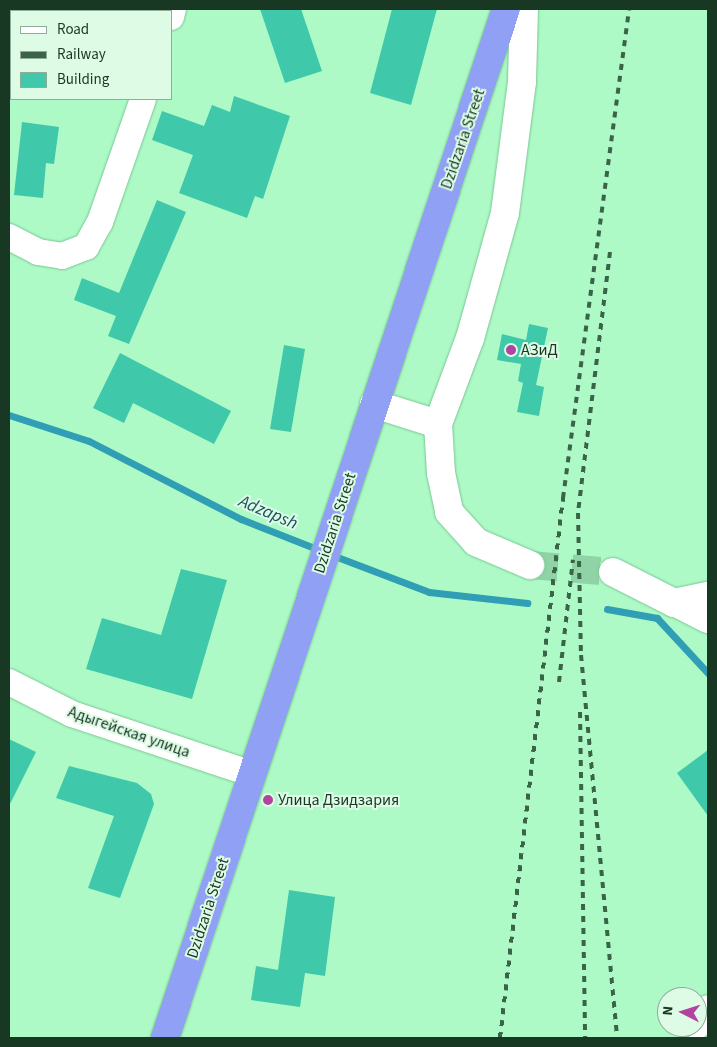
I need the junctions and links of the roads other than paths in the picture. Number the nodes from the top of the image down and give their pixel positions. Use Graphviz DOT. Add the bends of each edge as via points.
graph roads {
  1 [pos="506,9"];
  2 [pos="524,9"];
  3 [pos="143,100"];
  4 [pos="9,237"];
  5 [pos="374,404"];
  6 [pos="438,424"];
  7 [pos="530,565"];
  8 [pos="613,572"];
  9 [pos="708,596"];
  10 [pos="674,603"];
  11 [pos="708,620"];
  12 [pos="9,682"];
  13 [pos="252,774"];
  14 [pos="165,1038"];
  1 -- 5 [label="highway, Dzidzaria Street"];
  2 -- 6 [label="street" via="522,82 505,213 470,338"];
  3 -- 4 [label="street" via="100,222 86,247 62,256 38,252"];
  5 -- 6 [label="street"];
  5 -- 13 [label="highway, Dzidzaria Street"];
  6 -- 7 [label="street" via="440,473 449,512 476,542"];
  8 -- 10 [label="street"];
  9 -- 10 [label="street"];
  10 -- 11 [label="street"];
  12 -- 13 [label="street, Адыгейская улица" via="72,714"];
  13 -- 14 [label="highway, Dzidzaria Street"];
}
